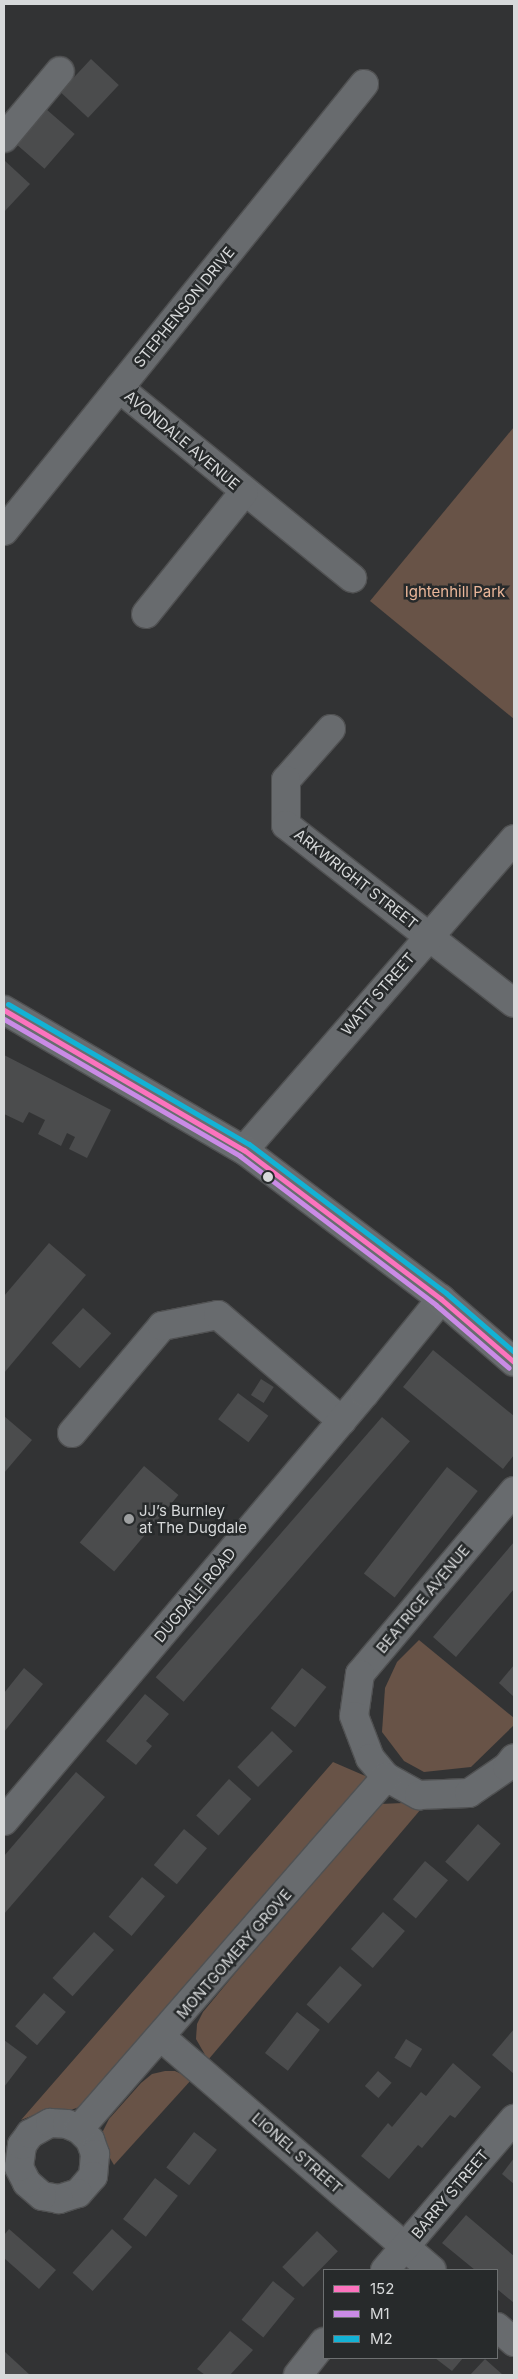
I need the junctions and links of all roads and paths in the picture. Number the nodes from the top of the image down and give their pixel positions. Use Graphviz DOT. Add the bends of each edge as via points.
graph roads {
  1 [pos="60,71"];
  2 [pos="364,84"];
  3 [pos="4,138"];
  4 [pos="119,388"];
  5 [pos="244,492"];
  6 [pos="4,531"];
  7 [pos="352,578"];
  8 [pos="146,614"];
  9 [pos="331,729"];
  10 [pos="514,839"];
  11 [pos="430,936"];
  12 [pos="514,1003"];
  13 [pos="4,1010"];
  14 [pos="244,1150"];
  15 [pos="441,1299"];
  16 [pos="514,1362"];
  17 [pos="342,1421"];
  18 [pos="72,1433"];
  19 [pos="514,1490"];
  20 [pos="514,1758"];
  21 [pos="386,1777"];
  22 [pos="4,1821"];
  23 [pos="161,2038"];
  24 [pos="514,2119"];
  25 [pos="79,2129"];
  26 [pos="405,2246"];
  27 [pos="386,2269"];
  28 [pos="431,2269"];
  29 [pos="498,2327"];
  30 [pos="514,2342"];
  31 [pos="323,2343"];
  32 [pos="298,2375"];
  1 -- 3 [label="street"];
  2 -- 4 [label="street, STEPHENSON DRIVE"];
  4 -- 5 [label="street, AVONDALE AVENUE"];
  4 -- 6 [label="street, STEPHENSON DRIVE"];
  5 -- 7 [label="street, AVONDALE AVENUE"];
  5 -- 8 [label="street, AVONDALE AVENUE"];
  9 -- 11 [label="street, ARKWRIGHT STREET" via="286,780 286,825"];
  10 -- 11 [label="street, WATT STREET"];
  11 -- 12 [label="street, ARKWRIGHT STREET"];
  11 -- 14 [label="street, WATT STREET"];
  13 -- 14 [label="main road"];
  14 -- 15 [label="main road"];
  15 -- 16 [label="main road"];
  15 -- 17 [label="street, DUGDALE ROAD"];
  17 -- 18 [label="street" via="218,1315 162,1326"];
  17 -- 22 [label="street, DUGDALE ROAD"];
  19 -- 21 [label="street, BEATRICE AVENUE" via="360,1674 354,1716 370,1758"];
  20 -- 21 [label="street" via="507,1767 469,1793 419,1795"];
  21 -- 23 [label="street, MONTGOMERY GROVE"];
  23 -- 25 [label="street, MONTGOMERY GROVE"];
  23 -- 26 [label="street, LIONEL STREET"];
  24 -- 26 [label="street, BARRY STREET"];
  26 -- 27 [label="street, BARRY STREET"];
  26 -- 28 [label="street, LIONEL STREET"];
  29 -- 30 [label="street"];
  31 -- 32 [label="street"];
}
